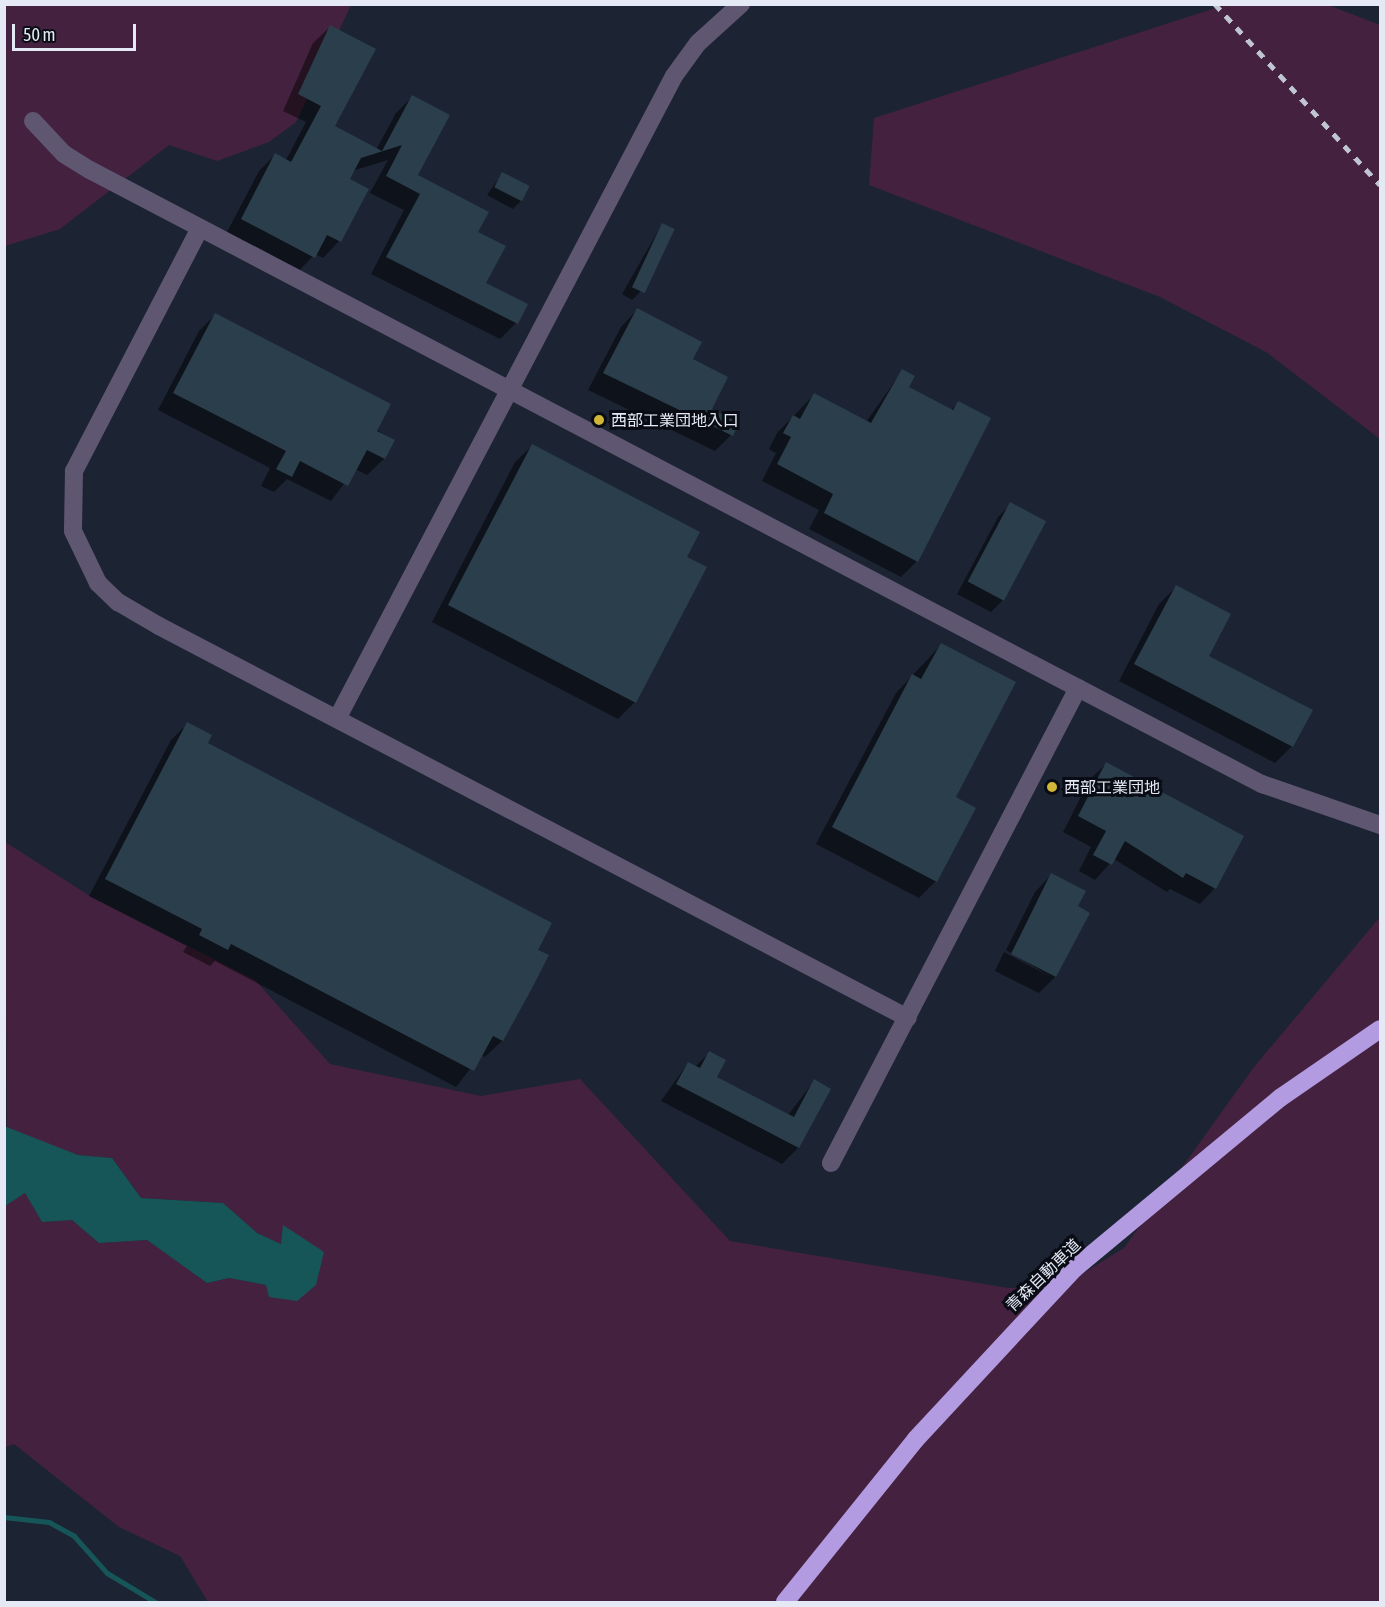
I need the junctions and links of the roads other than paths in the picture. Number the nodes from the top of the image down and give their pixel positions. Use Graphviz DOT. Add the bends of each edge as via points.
graph roads {
  1 [pos="741,4"];
  2 [pos="33,121"];
  3 [pos="200,228"];
  4 [pos="509,389"];
  5 [pos="1078,688"];
  6 [pos="338,717"];
  7 [pos="1380,825"];
  8 [pos="908,1018"];
  9 [pos="1380,1029"];
  10 [pos="831,1163"];
  11 [pos="785,1602"];
  1 -- 4 [label="street" via="698,43 674,76"];
  2 -- 3 [label="street" via="64,154"];
  3 -- 4 [label="street"];
  3 -- 6 [label="street" via="75,471 73,531 83,559 118,602"];
  4 -- 5 [label="street"];
  4 -- 6 [label="street"];
  5 -- 7 [label="street" via="1262,784"];
  5 -- 8 [label="street"];
  6 -- 8 [label="street"];
  8 -- 10 [label="street"];
  9 -- 11 [label="highway, 青森自動車道" via="1280,1098 1074,1269 916,1438"];
}
